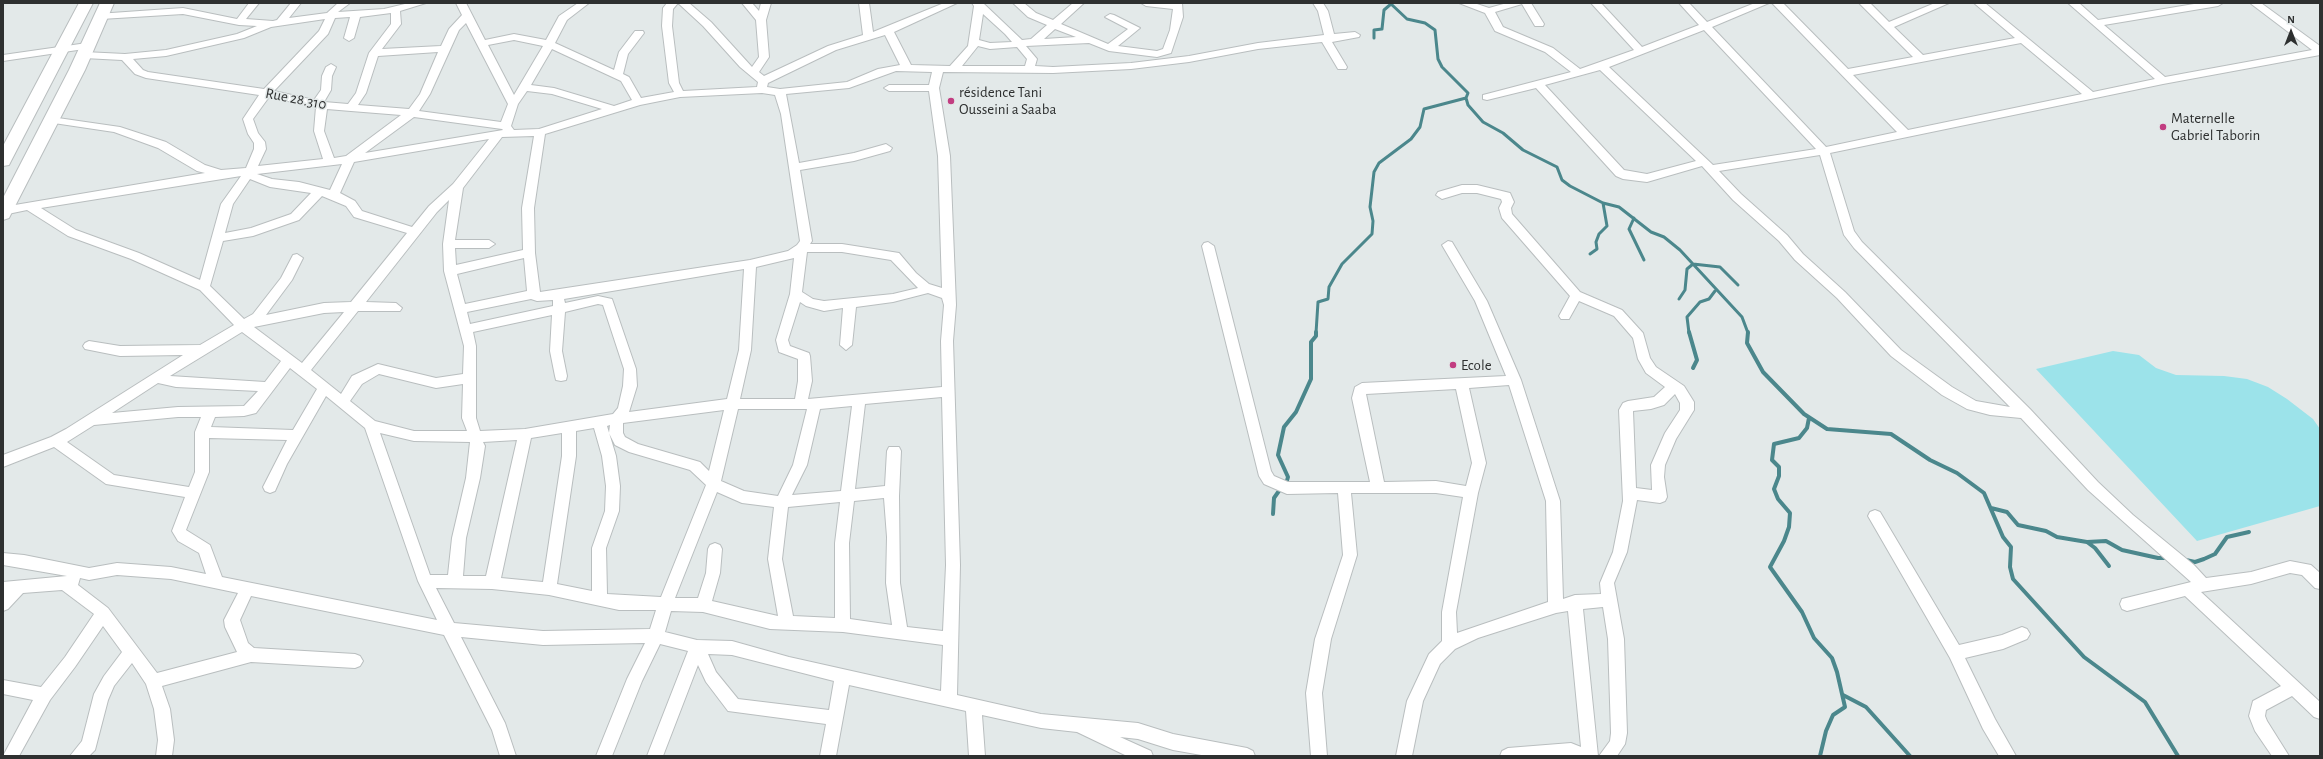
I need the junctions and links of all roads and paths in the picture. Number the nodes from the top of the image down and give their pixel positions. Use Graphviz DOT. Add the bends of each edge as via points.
graph roads {
  1 [pos="86,3"];
  2 [pos="206,3"];
  3 [pos="254,3"];
  4 [pos="296,3"];
  5 [pos="345,3"];
  6 [pos="421,3"];
  7 [pos="461,3"];
  8 [pos="584,3"];
  9 [pos="673,3"];
  10 [pos="683,3"];
  11 [pos="747,3"];
  12 [pos="766,3"];
  13 [pos="864,3"];
  14 [pos="952,3"];
  15 [pos="1018,3"];
  16 [pos="1079,3"];
  17 [pos="1146,3"];
  18 [pos="1318,3"];
  19 [pos="1464,3"];
  20 [pos="1518,3"];
  21 [pos="1526,3"];
  22 [pos="1596,3"];
  23 [pos="1684,3"];
  24 [pos="1764,3"];
  25 [pos="1777,3"];
  26 [pos="1864,3"];
  27 [pos="1944,3"];
  28 [pos="1979,3"];
  29 [pos="2073,3"];
  30 [pos="2168,3"];
  31 [pos="2218,3"];
  32 [pos="2255,3"];
  33 [pos="978,4"];
  34 [pos="1176,5"];
  35 [pos="104,9"];
  36 [pos="395,10"];
  37 [pos="2178,10"];
  38 [pos="1489,11"];
  39 [pos="198,13"];
  40 [pos="357,14"];
  41 [pos="468,15"];
  42 [pos="331,16"];
  43 [pos="1110,17"];
  44 [pos="760,20"];
  45 [pos="239,22"];
  46 [pos="277,23"];
  47 [pos="2097,23"];
  48 [pos="1055,24"];
  49 [pos="1539,24"];
  50 [pos="1704,25"];
  51 [pos="1888,26"];
  52 [pos="888,31"];
  53 [pos="640,34"];
  54 [pos="1355,35"];
  55 [pos="868,37"];
  56 [pos="349,38"];
  57 [pos="1090,40"];
  58 [pos="1329,40"];
  59 [pos="2022,40"];
  60 [pos="975,42"];
  61 [pos="1034,42"];
  62 [pos="483,43"];
  63 [pos="550,44"];
  64 [pos="1019,44"];
  65 [pos="1109,48"];
  66 [pos="446,49"];
  67 [pos="62,50"];
  68 [pos="85,50"];
  69 [pos="1639,50"];
  70 [pos="2320,51"];
  71 [pos="374,53"];
  72 [pos="124,57"];
  73 [pos="3,58"];
  74 [pos="1921,59"];
  75 [pos="1602,66"];
  76 [pos="331,67"];
  77 [pos="1342,67"];
  78 [pos="908,68"];
  79 [pos="953,69"];
  80 [pos="1030,69"];
  81 [pos="938,70"];
  82 [pos="754,72"];
  83 [pos="1578,72"];
  84 [pos="1845,73"];
  85 [pos="618,75"];
  86 [pos="2163,81"];
  87 [pos="1538,84"];
  88 [pos="763,85"];
  89 [pos="524,87"];
  90 [pos="889,88"];
  91 [pos="934,88"];
  92 [pos="780,92"];
  93 [pos="266,93"];
  94 [pos="680,94"];
  95 [pos="2091,96"];
  96 [pos="1487,97"];
  97 [pos="638,102"];
  98 [pos="320,104"];
  99 [pos="513,104"];
  100 [pos="351,108"];
  101 [pos="614,109"];
  102 [pos="412,113"];
  103 [pos="51,120"];
  104 [pos="505,131"];
  105 [pos="540,132"];
  106 [pos="1904,133"];
  107 [pos="886,148"];
  108 [pos="1824,151"];
  109 [pos="350,158"];
  110 [pos="3,161"];
  111 [pos="330,162"];
  112 [pos="1707,166"];
  113 [pos="795,167"];
  114 [pos="249,172"];
  115 [pos="221,174"];
  116 [pos="457,187"];
  117 [pos="319,191"];
  118 [pos="334,195"];
  119 [pos="1442,195"];
  120 [pos="29,206"];
  121 [pos="4,212"];
  122 [pos="416,232"];
  123 [pos="218,238"];
  124 [pos="449,244"];
  125 [pos="489,244"];
  126 [pos="1448,245"];
  127 [pos="1208,246"];
  128 [pos="801,248"];
  129 [pos="529,253"];
  130 [pos="297,258"];
  131 [pos="750,264"];
  132 [pos="450,271"];
  133 [pos="925,286"];
  134 [pos="204,287"];
  135 [pos="534,294"];
  136 [pos="796,294"];
  137 [pos="1576,294"];
  138 [pos="559,295"];
  139 [pos="948,295"];
  140 [pos="850,304"];
  141 [pos="354,307"];
  142 [pos="396,308"];
  143 [pos="461,309"];
  144 [pos="558,309"];
  145 [pos="1565,316"];
  146 [pos="243,326"];
  147 [pos="467,329"];
  148 [pos="846,345"];
  149 [pos="89,346"];
  150 [pos="203,350"];
  151 [pos="289,360"];
  152 [pos="303,370"];
  153 [pos="561,376"];
  154 [pos="157,378"];
  155 [pos="469,378"];
  156 [pos="1514,380"];
  157 [pos="1462,385"];
  158 [pos="269,387"];
  159 [pos="1674,387"];
  160 [pos="324,388"];
  161 [pos="949,391"];
  162 [pos="859,401"];
  163 [pos="343,402"];
  164 [pos="731,404"];
  165 [pos="808,404"];
  166 [pos="210,411"];
  167 [pos="2025,413"];
  168 [pos="617,419"];
  169 [pos="93,420"];
  170 [pos="599,422"];
  171 [pos="371,425"];
  172 [pos="569,427"];
  173 [pos="202,432"];
  174 [pos="525,434"];
  175 [pos="296,435"];
  176 [pos="476,437"];
  177 [pos="56,442"];
  178 [pos="894,451"];
  179 [pos="3,461"];
  180 [pos="713,484"];
  181 [pos="1378,486"];
  182 [pos="270,487"];
  183 [pos="1344,488"];
  184 [pos="194,493"];
  185 [pos="1471,493"];
  186 [pos="1630,493"];
  187 [pos="849,496"];
  188 [pos="892,496"];
  189 [pos="782,502"];
  190 [pos="1875,516"];
  191 [pos="715,549"];
  192 [pos="3,559"];
  193 [pos="89,574"];
  194 [pos="426,580"];
  195 [pos="456,581"];
  196 [pos="216,582"];
  197 [pos="65,583"];
  198 [pos="492,583"];
  199 [pos="2320,583"];
  200 [pos="20,586"];
  201 [pos="2196,587"];
  202 [pos="3,588"];
  203 [pos="247,589"];
  204 [pos="550,589"];
  205 [pos="600,599"];
  206 [pos="1608,600"];
  207 [pos="1575,602"];
  208 [pos="666,603"];
  209 [pos="3,604"];
  210 [pos="2127,604"];
  211 [pos="703,605"];
  212 [pos="1556,606"];
  213 [pos="103,613"];
  214 [pos="787,622"];
  215 [pos="843,625"];
  216 [pos="449,629"];
  217 [pos="901,634"];
  218 [pos="2022,634"];
  219 [pos="656,636"];
  220 [pos="950,639"];
  221 [pos="1450,644"];
  222 [pos="697,647"];
  223 [pos="132,652"];
  224 [pos="1955,653"];
  225 [pos="251,655"];
  226 [pos="355,660"];
  227 [pos="843,677"];
  228 [pos="152,680"];
  229 [pos="3,687"];
  230 [pos="2293,688"];
  231 [pos="44,695"];
  232 [pos="949,701"];
  233 [pos="973,706"];
  234 [pos="2320,712"];
  235 [pos="835,718"];
  236 [pos="1074,724"];
  237 [pos="10,756"];
  238 [pos="78,756"];
  239 [pos="164,756"];
  240 [pos="508,756"];
  241 [pos="604,756"];
  242 [pos="655,756"];
  243 [pos="828,756"];
  244 [pos="977,756"];
  245 [pos="1145,756"];
  246 [pos="1247,756"];
  247 [pos="1319,756"];
  248 [pos="1404,756"];
  249 [pos="1508,756"];
  250 [pos="1584,756"];
  251 [pos="1590,756"];
  252 [pos="1607,756"];
  253 [pos="2008,756"];
  254 [pos="2281,756"];
  1 -- 67 [label="main road"];
  2 -- 39 [label="street"];
  3 -- 45 [label="street"];
  4 -- 46 [label="street"];
  5 -- 42 [label="street" via="333,10"];
  6 -- 36 [label="street"];
  7 -- 41 [label="street"];
  8 -- 63 [label="street" via="563,18"];
  9 -- 94 [label="street" via="668,8 667,26 674,83"];
  10 -- 82 [label="street"];
  11 -- 44 [label="street"];
  12 -- 44 [label="street"];
  13 -- 55 [label="street"];
  14 -- 52 [label="street"];
  15 -- 48 [label="street" via="1032,15"];
  16 -- 48 [label="street"];
  17 -- 34 [label="street"];
  18 -- 58 [label="street" via="1323,11"];
  19 -- 38 [label="street"];
  20 -- 38 [label="street"];
  21 -- 49 [label="street"];
  22 -- 69 [label="street"];
  23 -- 50 [label="street"];
  24 -- 50 [label="street"];
  25 -- 84 [label="street"];
  26 -- 51 [label="street"];
  27 -- 51 [label="street"];
  28 -- 59 [label="street"];
  29 -- 47 [label="street"];
  30 -- 37 [label="street"];
  31 -- 37 [label="street"];
  32 -- 70 [label="street"];
  33 -- 60 [label="street"];
  33 -- 64 [label="street"];
  34 -- 65 [label="street" via="1178,17 1175,30 1164,53 1136,53"];
  35 -- 39 [label="street"];
  35 -- 68 [label="main road"];
  36 -- 40 [label="street"];
  36 -- 71 [label="street" via="396,24"];
  37 -- 47 [label="street"];
  38 -- 83 [label="street" via="1499,29 1549,50"];
  39 -- 45 [label="street"];
  40 -- 42 [label="street"];
  40 -- 56 [label="street"];
  41 -- 62 [label="street"];
  41 -- 66 [label="street" via="457,24"];
  42 -- 46 [label="street"];
  42 -- 93 [label="street" via="324,32"];
  43 -- 65 [label="street" via="1135,28"];
  44 -- 82 [label="street" via="765,53 763,61"];
  45 -- 46 [label="street"];
  46 -- 72 [label="street" via="240,36 166,53"];
  47 -- 86 [label="street"];
  48 -- 57 [label="street"];
  48 -- 61 [label="street"];
  50 -- 69 [label="street"];
  50 -- 108 [label="street"];
  51 -- 74 [label="street"];
  52 -- 55 [label="street"];
  52 -- 78 [label="street"];
  53 -- 85 [label="street" via="623,54"];
  54 -- 58 [label="street"];
  55 -- 88 [label="street" via="832,48"];
  57 -- 61 [label="street"];
  57 -- 65 [label="street"];
  58 -- 77 [label="street"];
  58 -- 80 [label="street" via="1258,46 1189,59 1130,66"];
  59 -- 74 [label="street"];
  59 -- 95 [label="street"];
  60 -- 64 [label="street" via="990,46"];
  60 -- 79 [label="street" via="971,51"];
  61 -- 64 [label="street"];
  62 -- 63 [label="street" via="514,37"];
  62 -- 99 [label="street"];
  63 -- 85 [label="street"];
  63 -- 89 [label="street"];
  64 -- 80 [label="street" via="1032,60"];
  66 -- 71 [label="street"];
  66 -- 102 [label="street" via="425,94"];
  67 -- 68 [label="street"];
  67 -- 73 [label="street"];
  67 -- 110 [label="main road"];
  68 -- 72 [label="street"];
  68 -- 103 [label="main road"];
  69 -- 75 [label="street"];
  70 -- 86 [label="street"];
  71 -- 100 [label="street" via="361,93"];
  72 -- 93 [label="street, Rue 28.310" via="139,72 146,75"];
  74 -- 84 [label="street"];
  75 -- 83 [label="street"];
  75 -- 112 [label="street"];
  76 -- 98 [label="street"];
  78 -- 81 [label="street"];
  78 -- 92 [label="street" via="882,71 849,85"];
  79 -- 80 [label="street"];
  79 -- 81 [label="street"];
  81 -- 91 [label="street"];
  82 -- 88 [label="street"];
  83 -- 87 [label="street"];
  84 -- 106 [label="street"];
  85 -- 97 [label="street" via="625,79"];
  86 -- 95 [label="street"];
  87 -- 96 [label="street"];
  87 -- 112 [label="street" via="1611,163 1627,176 1647,178"];
  88 -- 92 [label="street"];
  88 -- 94 [label="street"];
  89 -- 99 [label="street"];
  89 -- 101 [label="street" via="554,91"];
  90 -- 91 [label="street"];
  91 -- 139 [label="street" via="944,156"];
  92 -- 113 [label="street"];
  93 -- 98 [label="street, Rue 28.310"];
  93 -- 114 [label="street" via="248,119 253,134 260,142 260,148"];
  94 -- 97 [label="street"];
  95 -- 106 [label="street"];
  97 -- 101 [label="street"];
  98 -- 100 [label="street, Rue 28.310"];
  98 -- 111 [label="street" via="319,131"];
  99 -- 104 [label="street"];
  100 -- 102 [label="street, Rue 28.310"];
  101 -- 105 [label="street"];
  102 -- 104 [label="street, Rue 28.310"];
  102 -- 109 [label="street"];
  103 -- 115 [label="street" via="116,129 162,145 201,168"];
  103 -- 121 [label="main road"];
  104 -- 105 [label="street"];
  104 -- 109 [label="street"];
  104 -- 116 [label="street"];
  105 -- 129 [label="street" via="528,208"];
  106 -- 108 [label="street"];
  107 -- 113 [label="street" via="854,157"];
  108 -- 112 [label="street"];
  108 -- 167 [label="street" via="1848,232 1930,320"];
  109 -- 111 [label="street"];
  109 -- 118 [label="street"];
  111 -- 114 [label="street"];
  112 -- 167 [label="street" via="1783,238 1799,257 1842,294 1896,353 1930,380 1972,406"];
  113 -- 128 [label="street" via="806,241"];
  114 -- 115 [label="street"];
  114 -- 117 [label="street" via="270,183"];
  114 -- 123 [label="street" via="227,204"];
  115 -- 120 [label="street"];
  116 -- 122 [label="street" via="436,206"];
  116 -- 124 [label="street"];
  117 -- 118 [label="street"];
  117 -- 123 [label="street" via="295,217 253,232"];
  118 -- 122 [label="street" via="351,204 358,214"];
  119 -- 137 [label="street" via="1462,189 1477,189 1506,196 1506,215"];
  120 -- 121 [label="street"];
  120 -- 134 [label="street" via="72,233 135,256"];
  122 -- 141 [label="street"];
  123 -- 134 [label="street"];
  124 -- 125 [label="street"];
  124 -- 132 [label="street"];
  126 -- 156 [label="street" via="1481,301"];
  127 -- 183 [label="street" via="1264,472 1269,480 1287,488"];
  128 -- 131 [label="street" via="792,254"];
  128 -- 133 [label="street" via="842,248 895,256 912,276"];
  128 -- 136 [label="street"];
  129 -- 132 [label="street"];
  129 -- 135 [label="street"];
  130 -- 146 [label="street" via="286,280 262,311"];
  131 -- 138 [label="street"];
  131 -- 164 [label="street" via="745,350"];
  132 -- 143 [label="street"];
  133 -- 139 [label="street"];
  133 -- 140 [label="street" via="922,291 893,298"];
  134 -- 146 [label="street"];
  135 -- 138 [label="street" via="543,298"];
  135 -- 143 [label="street"];
  136 -- 140 [label="street" via="810,303 824,306"];
  136 -- 165 [label="street" via="782,340 784,349 804,356"];
  137 -- 145 [label="street"];
  137 -- 159 [label="street" via="1618,313 1640,336 1644,359 1651,370"];
  138 -- 144 [label="street"];
  139 -- 161 [label="street"];
  140 -- 148 [label="street"];
  141 -- 142 [label="street"];
  141 -- 146 [label="street" via="296,313"];
  141 -- 152 [label="street"];
  143 -- 147 [label="street"];
  144 -- 147 [label="street"];
  144 -- 153 [label="street" via="556,351"];
  144 -- 168 [label="street" via="598,300 608,302 630,369 630,386 624,409"];
  146 -- 150 [label="street"];
  146 -- 151 [label="street"];
  147 -- 155 [label="street" via="470,346"];
  149 -- 150 [label="street" via="120,351"];
  150 -- 154 [label="street"];
  151 -- 152 [label="street"];
  151 -- 158 [label="street"];
  152 -- 160 [label="street"];
  154 -- 158 [label="street"];
  154 -- 169 [label="street"];
  155 -- 163 [label="street" via="436,383 378,369 357,380"];
  155 -- 176 [label="street" via="469,418"];
  156 -- 157 [label="street"];
  156 -- 212 [label="street" via="1553,501"];
  157 -- 181 [label="street" via="1367,388 1360,391 1359,398"];
  157 -- 185 [label="street" via="1479,463"];
  158 -- 166 [label="street" via="251,409"];
  159 -- 186 [label="street" via="1659,401 1634,405 1626,410"];
  159 -- 186 [label="street" via="1684,395 1687,410 1661,455 1657,477 1660,496"];
  160 -- 163 [label="street"];
  160 -- 175 [label="street"];
  161 -- 162 [label="street"];
  161 -- 220 [label="street" via="953,565"];
  162 -- 165 [label="street"];
  162 -- 187 [label="street"];
  163 -- 171 [label="street"];
  164 -- 165 [label="street"];
  164 -- 168 [label="street"];
  164 -- 180 [label="street"];
  165 -- 189 [label="street" via="800,465"];
  166 -- 169 [label="street"];
  166 -- 173 [label="street"];
  167 -- 201 [label="street" via="2116,508 2180,562"];
  168 -- 170 [label="street"];
  168 -- 180 [label="street" via="616,433 620,441 634,448 695,466"];
  169 -- 177 [label="street"];
  170 -- 172 [label="street"];
  170 -- 205 [label="street" via="609,456 613,486 612,511 599,548"];
  171 -- 176 [label="street" via="414,436"];
  171 -- 194 [label="street"];
  172 -- 174 [label="street"];
  172 -- 204 [label="street" via="569,456"];
  173 -- 175 [label="street"];
  173 -- 184 [label="street" via="202,472"];
  174 -- 176 [label="street"];
  174 -- 198 [label="street"];
  175 -- 182 [label="street"];
  176 -- 195 [label="street" via="477,457 460,538"];
  177 -- 179 [label="street"];
  177 -- 184 [label="street" via="111,480"];
  178 -- 188 [label="street"];
  180 -- 189 [label="street" via="742,497"];
  180 -- 208 [label="street"];
  181 -- 183 [label="street"];
  181 -- 185 [label="street" via="1436,487"];
  183 -- 247 [label="street" via="1350,555 1323,640 1314,693"];
  184 -- 196 [label="street" via="180,534 205,548"];
  185 -- 221 [label="street" via="1449,612"];
  186 -- 206 [label="street" via="1620,552 1608,583"];
  187 -- 188 [label="street" via="887,492"];
  187 -- 189 [label="street"];
  187 -- 215 [label="street" via="842,543"];
  188 -- 217 [label="street" via="893,583"];
  189 -- 214 [label="street" via="775,559"];
  190 -- 224 [label="street"];
  191 -- 211 [label="street" via="713,573"];
  192 -- 193 [label="street"];
  193 -- 196 [label="street" via="117,569 150,570"];
  193 -- 197 [label="street"];
  194 -- 195 [label="street"];
  194 -- 216 [label="street"];
  195 -- 198 [label="street"];
  196 -- 203 [label="street"];
  197 -- 200 [label="street"];
  197 -- 213 [label="street"];
  198 -- 204 [label="street"];
  199 -- 201 [label="street" via="2306,569 2298,566 2251,578"];
  200 -- 202 [label="street"];
  200 -- 209 [label="street"];
  201 -- 210 [label="street"];
  201 -- 230 [label="street"];
  203 -- 216 [label="street"];
  203 -- 225 [label="street" via="232,620 243,648"];
  204 -- 205 [label="street"];
  205 -- 208 [label="street" via="619,603"];
  206 -- 207 [label="street"];
  206 -- 252 [label="street" via="1616,639 1619,733 1617,744"];
  207 -- 212 [label="street"];
  207 -- 251 [label="street"];
  208 -- 211 [label="street"];
  208 -- 219 [label="street"];
  211 -- 214 [label="street" via="763,621"];
  212 -- 221 [label="street" via="1474,633"];
  213 -- 223 [label="street"];
  213 -- 231 [label="street"];
  214 -- 215 [label="street"];
  215 -- 217 [label="street"];
  216 -- 219 [label="street" via="543,638"];
  216 -- 240 [label="street" via="499,728"];
  217 -- 220 [label="street"];
  218 -- 224 [label="street" via="2004,642"];
  219 -- 222 [label="street"];
  219 -- 241 [label="street" via="635,679"];
  220 -- 232 [label="street"];
  221 -- 248 [label="street" via="1434,659 1415,700"];
  222 -- 227 [label="street" via="732,648"];
  222 -- 235 [label="street" via="711,677 734,706"];
  222 -- 242 [label="street"];
  223 -- 228 [label="street"];
  223 -- 238 [label="street" via="109,681 100,699 89,745"];
  224 -- 253 [label="street" via="1989,724"];
  225 -- 226 [label="street"];
  225 -- 228 [label="street"];
  227 -- 232 [label="street"];
  227 -- 235 [label="street"];
  228 -- 239 [label="street" via="162,709 166,740"];
  229 -- 231 [label="street"];
  230 -- 234 [label="street"];
  230 -- 254 [label="street" via="2259,706 2257,716"];
  231 -- 237 [label="street"];
  232 -- 233 [label="street"];
  233 -- 236 [label="street"];
  233 -- 244 [label="street"];
  235 -- 243 [label="street"];
  236 -- 245 [label="street"];
  236 -- 246 [label="street" via="1138,731 1173,742"];
  249 -- 250 [label="street" via="1571,751"];
}
